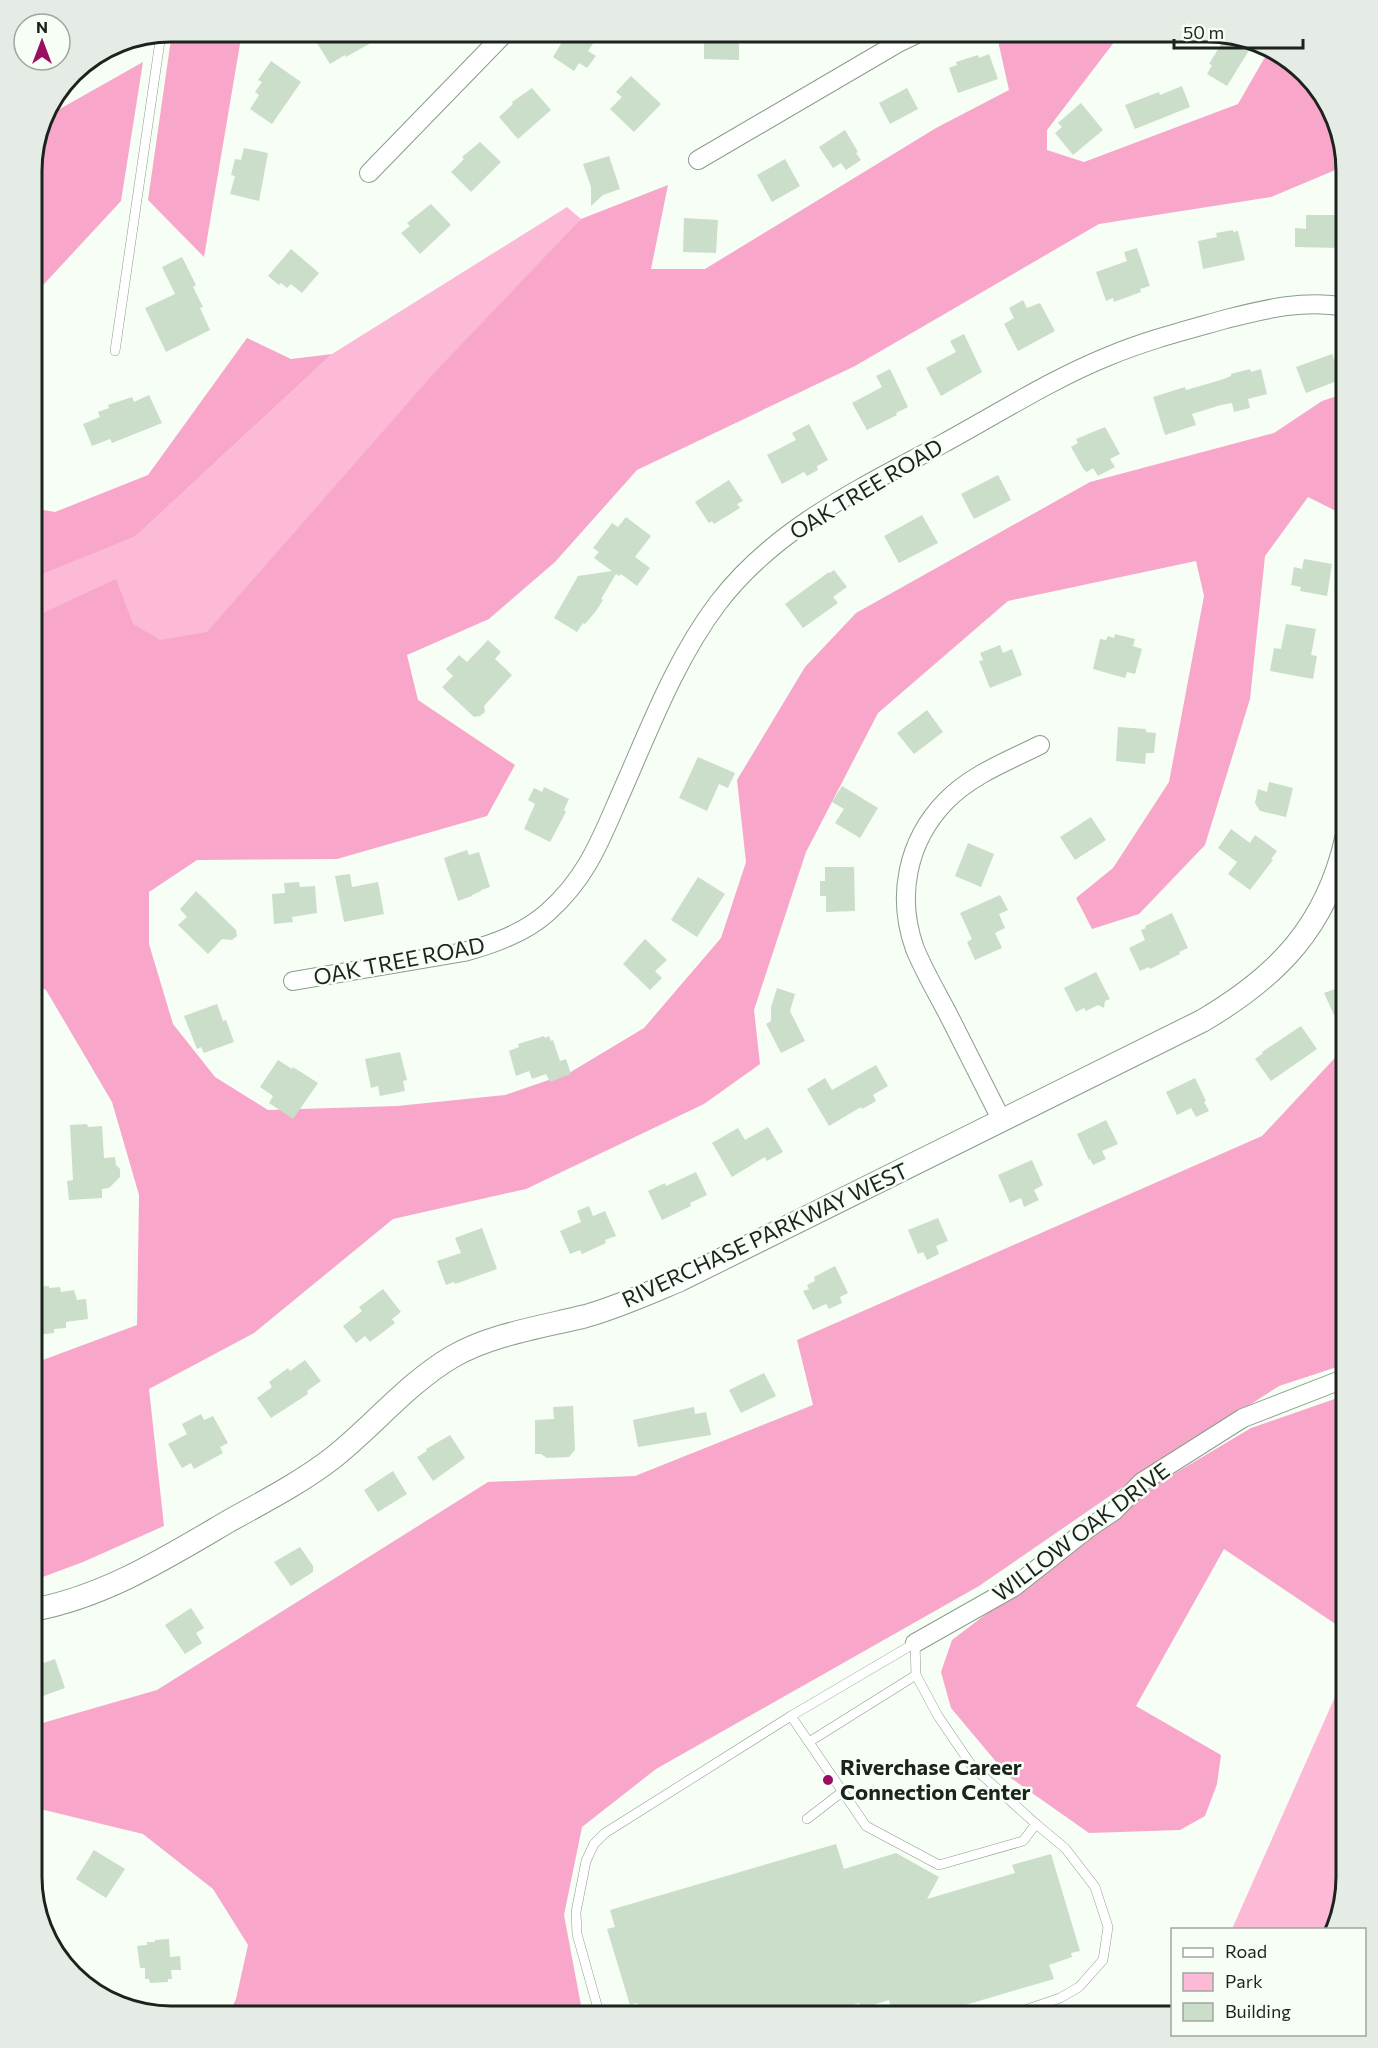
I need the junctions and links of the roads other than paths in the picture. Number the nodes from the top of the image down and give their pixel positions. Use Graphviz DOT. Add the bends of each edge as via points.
graph roads {
  1 [pos="496,42"];
  2 [pos="901,42"];
  3 [pos="160,43"];
  4 [pos="698,160"];
  5 [pos="369,173"];
  6 [pos="1336,306"];
  7 [pos="115,351"];
  8 [pos="1040,745"];
  9 [pos="1336,889"];
  10 [pos="293,981"];
  11 [pos="1002,1121"];
  12 [pos="1336,1382"];
  13 [pos="42,1608"];
  14 [pos="915,1643"];
  15 [pos="916,1675"];
  16 [pos="791,1716"];
  17 [pos="809,1742"];
  18 [pos="842,1792"];
  19 [pos="807,1819"];
  20 [pos="1036,1824"];
  21 [pos="597,2006"];
  22 [pos="1036,2006"];
  1 -- 5 [label="street"];
  2 -- 4 [label="street"];
  3 -- 7 [label="lane"];
  6 -- 10 [label="street, OAK TREE ROAD" via="1301,304 1257,311 1108,356 830,506 757,561 704,622 672,678 599,845 575,883 546,914 510,936 464,952"];
  8 -- 11 [label="street" via="984,773 946,801 926,825 908,870 906,911 916,951"];
  9 -- 11 [label="street, RIVERCHASE PARKWAY WEST" via="1294,947 1268,975 1236,1000 1202,1021"];
  11 -- 13 [label="street, RIVERCHASE PARKWAY WEST" via="680,1280 616,1306 487,1341 455,1355 409,1389 327,1462 291,1486 156,1564 97,1593"];
  12 -- 14 [label="street, WILLOW OAK DRIVE" via="1243,1418 1142,1482 1114,1511 1014,1587"];
  14 -- 15 [label="lane"];
  14 -- 16 [label="lane"];
  15 -- 17 [label="lane"];
  15 -- 20 [label="lane" via="972,1766"];
  16 -- 17 [label="lane"];
  16 -- 21 [label="lane" via="614,1827 594,1844 586,1861 576,1912 577,1934"];
  17 -- 18 [label="lane"];
  18 -- 19 [label="lane"];
  18 -- 20 [label="lane" via="866,1826 939,1865 1023,1841"];
  20 -- 22 [label="lane" via="1065,1848 1095,1887 1108,1927 1103,1960 1079,1987"];
}
